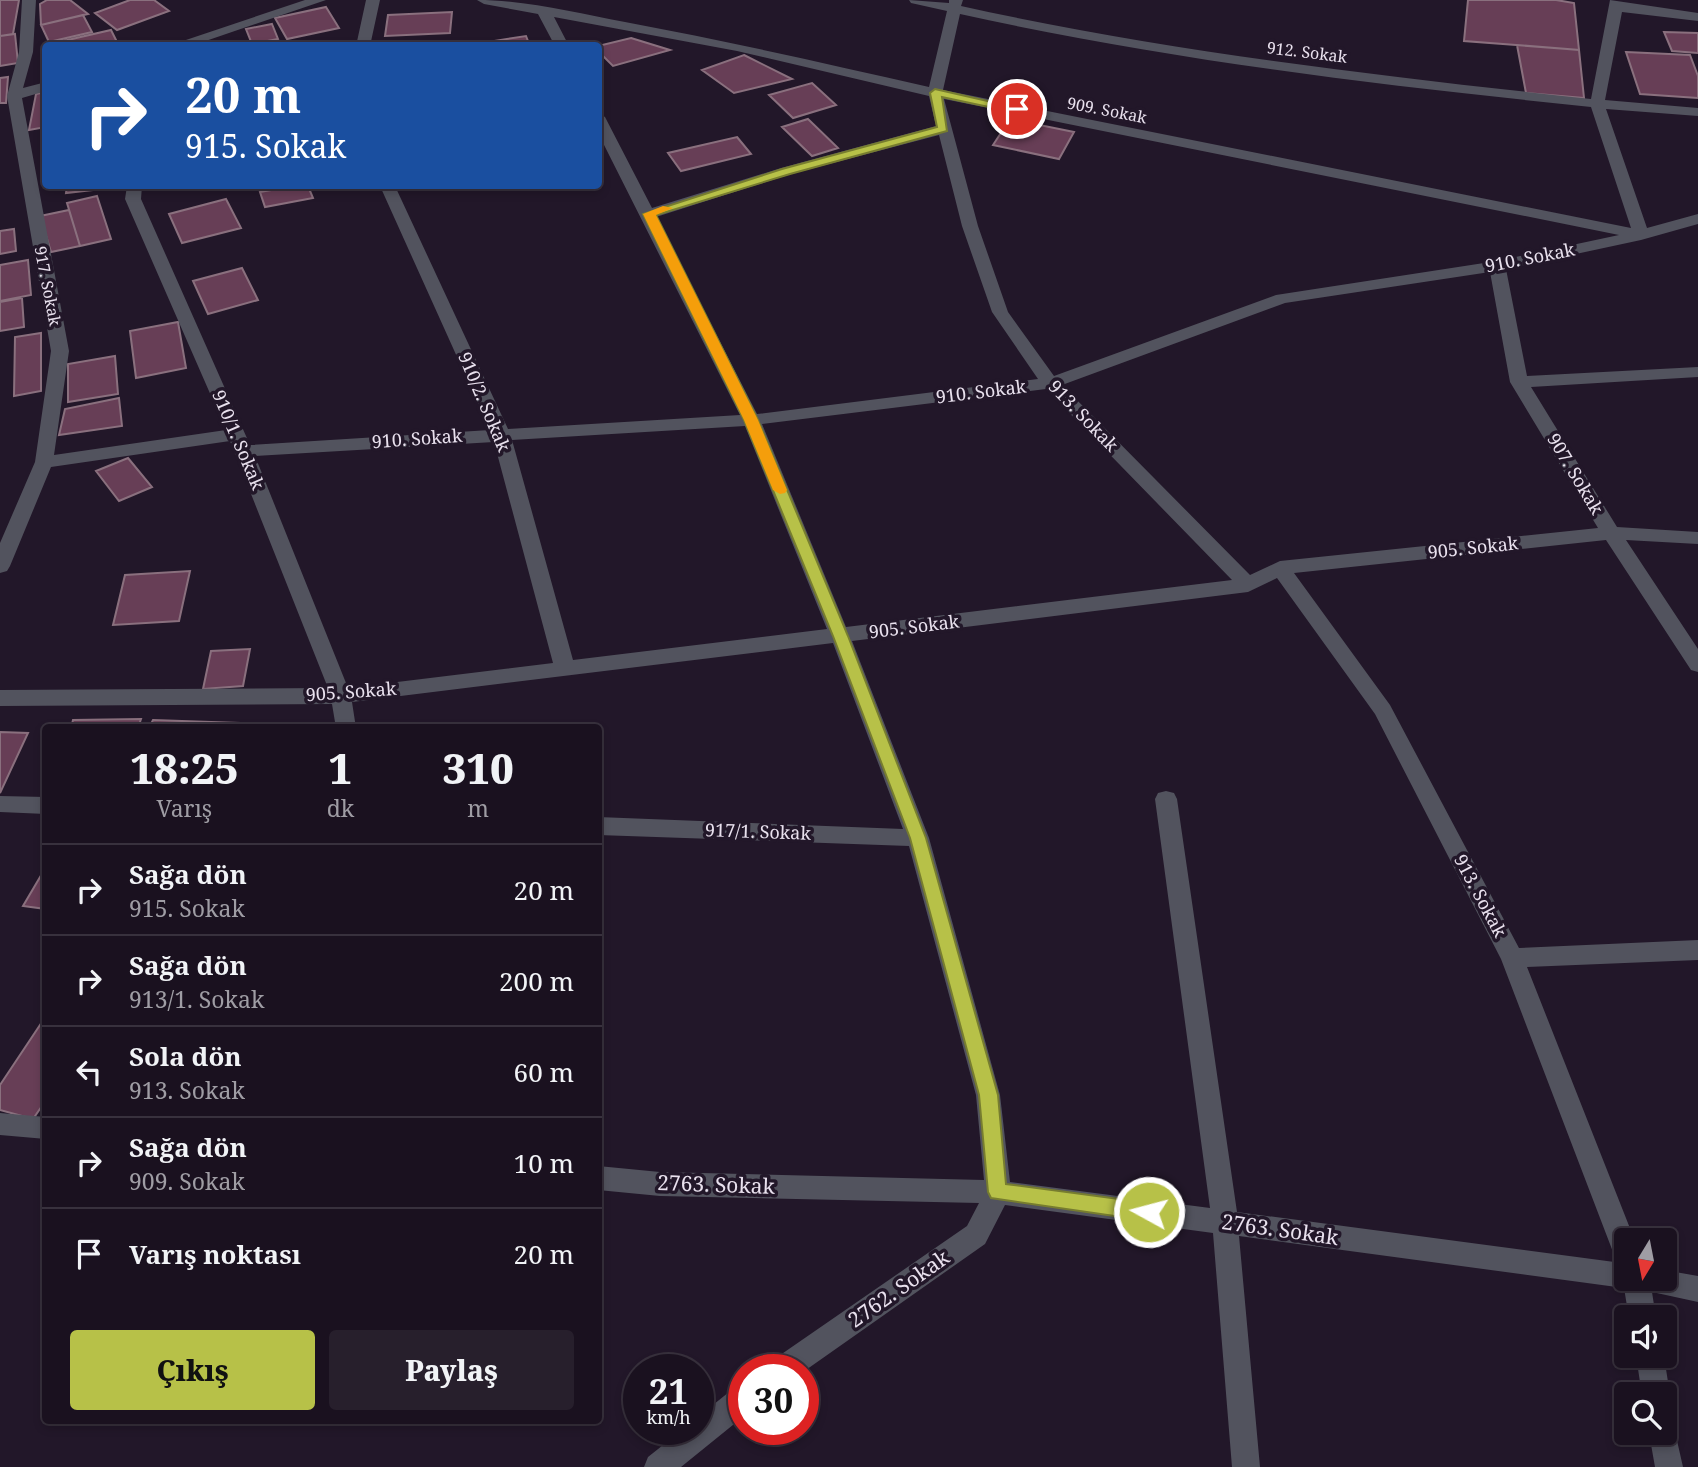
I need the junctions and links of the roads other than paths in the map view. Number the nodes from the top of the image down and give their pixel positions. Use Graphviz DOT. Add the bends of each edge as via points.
graph roads {
  1 [pos="29,0"];
  2 [pos="319,0"];
  3 [pos="373,0"];
  4 [pos="484,0"];
  5 [pos="916,0"];
  6 [pos="955,4"];
  7 [pos="1616,4"];
  8 [pos="543,10"];
  9 [pos="1698,17"];
  10 [pos="188,42"];
  11 [pos="364,42"];
  12 [pos="560,42"];
  13 [pos="42,87"];
  14 [pos="935,93"];
  15 [pos="14,96"];
  16 [pos="1597,104"];
  17 [pos="1698,112"];
  18 [pos="602,125"];
  19 [pos="943,129"];
  20 [pos="134,189"];
  21 [pos="388,189"];
  22 [pos="649,214"];
  23 [pos="1698,219"];
  24 [pos="1641,235"];
  25 [pos="1497,265"];
  26 [pos="1698,372"];
  27 [pos="1519,382"];
  28 [pos="1049,383"];
  29 [pos="751,420"];
  30 [pos="501,433"];
  31 [pos="240,442"];
  32 [pos="44,462"];
  33 [pos="1611,533"];
  34 [pos="1698,538"];
  35 [pos="0,566"];
  36 [pos="1280,568"];
  37 [pos="1248,585"];
  38 [pos="840,636"];
  39 [pos="1698,665"];
  40 [pos="565,669"];
  41 [pos="341,696"];
  42 [pos="0,698"];
  43 [pos="345,724"];
  44 [pos="1166,799"];
  45 [pos="0,804"];
  46 [pos="42,806"];
  47 [pos="602,826"];
  48 [pos="918,838"];
  49 [pos="1698,950"];
  50 [pos="1513,958"];
  51 [pos="0,1124"];
  52 [pos="42,1128"];
  53 [pos="602,1178"];
  54 [pos="998,1192"];
  55 [pos="1225,1222"];
  56 [pos="1617,1228"];
  57 [pos="1614,1274"];
  58 [pos="1677,1285"];
  59 [pos="1698,1289"];
  60 [pos="806,1354"];
  61 [pos="728,1411"];
  62 [pos="1665,1445"];
  63 [pos="657,1467"];
  64 [pos="1246,1467"];
  65 [pos="1669,1467"];
  1 -- 15 [label="street, 917. Sokak" via="26,52"];
  2 -- 10 [label="street"];
  3 -- 11 [label="street"];
  4 -- 8 [label="street, 909. Sokak"];
  5 -- 6 [label="street, 912. Sokak"];
  6 -- 14 [label="street"];
  6 -- 16 [label="street, 912. Sokak" via="1280,67"];
  7 -- 9 [label="street"];
  7 -- 16 [label="street"];
  8 -- 12 [label="street"];
  8 -- 14 [label="street, 909. Sokak" via="737,47"];
  13 -- 15 [label="street"];
  14 -- 19 [label="street, 913. Sokak"];
  14 -- 24 [label="street, 909. Sokak"];
  15 -- 32 [label="street, 917. Sokak" via="60,351"];
  16 -- 17 [label="street, 912. Sokak"];
  16 -- 24 [label="street"];
  18 -- 22 [label="street"];
  19 -- 22 [label="street"];
  19 -- 28 [label="street, 913. Sokak" via="1000,312"];
  20 -- 31 [label="street, 910/1. Sokak"];
  21 -- 30 [label="street, 910/2. Sokak"];
  22 -- 29 [label="street"];
  23 -- 24 [label="street, 910. Sokak"];
  24 -- 25 [label="street, 910. Sokak"];
  25 -- 27 [label="street, 907. Sokak"];
  25 -- 28 [label="street, 910. Sokak" via="1282,299"];
  26 -- 27 [label="street"];
  27 -- 33 [label="street, 907. Sokak"];
  28 -- 29 [label="street, 910. Sokak"];
  28 -- 37 [label="street, 913. Sokak"];
  29 -- 30 [label="street, 910. Sokak"];
  29 -- 38 [label="street"];
  30 -- 31 [label="street, 910. Sokak"];
  30 -- 40 [label="street, 910/2. Sokak"];
  31 -- 32 [label="street, 910. Sokak"];
  31 -- 41 [label="street, 910/1. Sokak"];
  32 -- 35 [label="street, 917. Sokak"];
  33 -- 34 [label="street, 905. Sokak"];
  33 -- 36 [label="street, 905. Sokak"];
  33 -- 39 [label="street, 907. Sokak"];
  36 -- 37 [label="street, 905. Sokak"];
  36 -- 50 [label="street, 913. Sokak" via="1383,710"];
  37 -- 38 [label="street, 905. Sokak"];
  38 -- 40 [label="street, 905. Sokak"];
  38 -- 48 [label="street"];
  40 -- 41 [label="street, 905. Sokak"];
  41 -- 42 [label="street, 905. Sokak"];
  41 -- 43 [label="street, 910/1. Sokak"];
  44 -- 55 [label="street"];
  45 -- 46 [label="street"];
  47 -- 48 [label="street, 917/1. Sokak"];
  48 -- 54 [label="street" via="988,1095"];
  49 -- 50 [label="street"];
  50 -- 56 [label="street, 913. Sokak"];
  51 -- 52 [label="street"];
  53 -- 54 [label="street, 2763. Sokak" via="660,1184"];
  54 -- 55 [label="street, 2763. Sokak"];
  54 -- 60 [label="street, 2762. Sokak" via="976,1235"];
  55 -- 57 [label="street, 2763. Sokak"];
  55 -- 64 [label="street"];
  58 -- 59 [label="street"];
  61 -- 63 [label="street"];
  62 -- 65 [label="street"];
}
